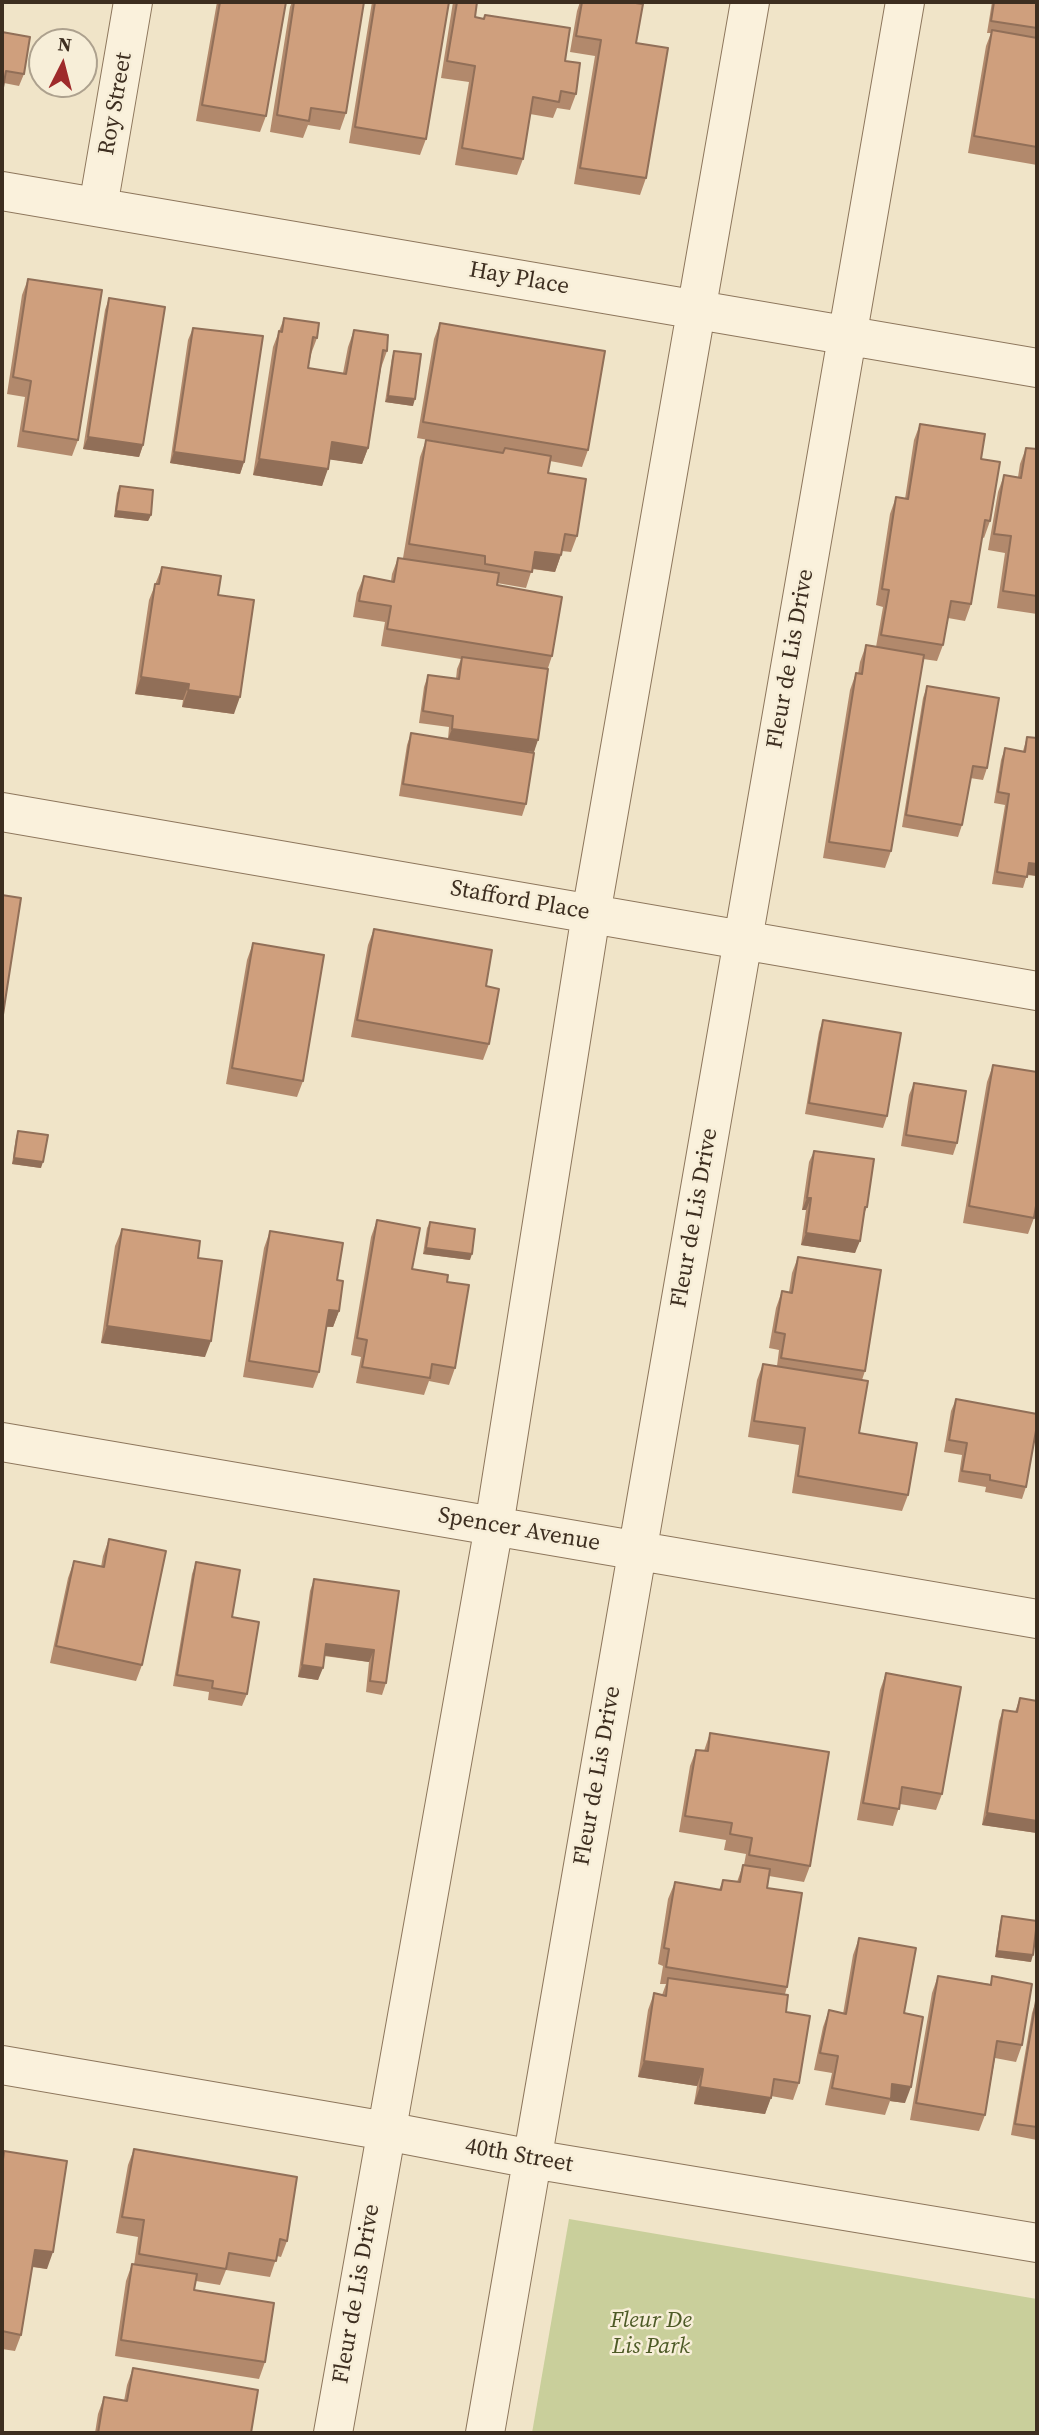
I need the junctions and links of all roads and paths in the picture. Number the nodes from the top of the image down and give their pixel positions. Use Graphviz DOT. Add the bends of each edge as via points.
graph roads {
  1 [pos="133,2"];
  2 [pos="750,2"];
  3 [pos="905,2"];
  4 [pos="2,191"];
  5 [pos="98,207"];
  6 [pos="696,310"];
  7 [pos="847,335"];
  8 [pos="1037,368"];
  9 [pos="2,811"];
  10 [pos="591,914"];
  11 [pos="743,940"];
  12 [pos="1037,991"];
  13 [pos="2,1442"];
  14 [pos="494,1526"];
  15 [pos="637,1550"];
  16 [pos="1037,1619"];
  17 [pos="2,2064"];
  18 [pos="386,2131"];
  19 [pos="532,2159"];
  20 [pos="1037,2243"];
  21 [pos="333,2433"];
  22 [pos="485,2433"];
  1 -- 5 [label="street, Roy Street"];
  2 -- 6 [label="street, Fleur de Lis Drive"];
  3 -- 7 [label="street, Fleur de Lis Drive"];
  4 -- 5 [label="street, Hay Place"];
  5 -- 6 [label="street, Hay Place"];
  6 -- 7 [label="street, Hay Place"];
  6 -- 10 [label="street, Fleur de Lis Drive"];
  7 -- 8 [label="street, Hay Place"];
  7 -- 11 [label="street, Fleur de Lis Drive"];
  9 -- 10 [label="street, Stafford Place"];
  10 -- 11 [label="street, Stafford Place"];
  10 -- 14 [label="street, Fleur de Lis Drive"];
  11 -- 12 [label="street, Stafford Place"];
  11 -- 15 [label="street, Fleur de Lis Drive"];
  13 -- 14 [label="street, Spencer Avenue"];
  14 -- 15 [label="street, Spencer Avenue"];
  14 -- 18 [label="street, Fleur de Lis Drive"];
  15 -- 16 [label="street, Spencer Avenue"];
  15 -- 19 [label="street, Fleur de Lis Drive"];
  17 -- 18 [label="street, 40th Street"];
  18 -- 19 [label="street, 40th Street"];
  18 -- 21 [label="street, Fleur de Lis Drive"];
  19 -- 20 [label="street, 40th Street"];
  19 -- 22 [label="street, Fleur de Lis Drive"];
}
